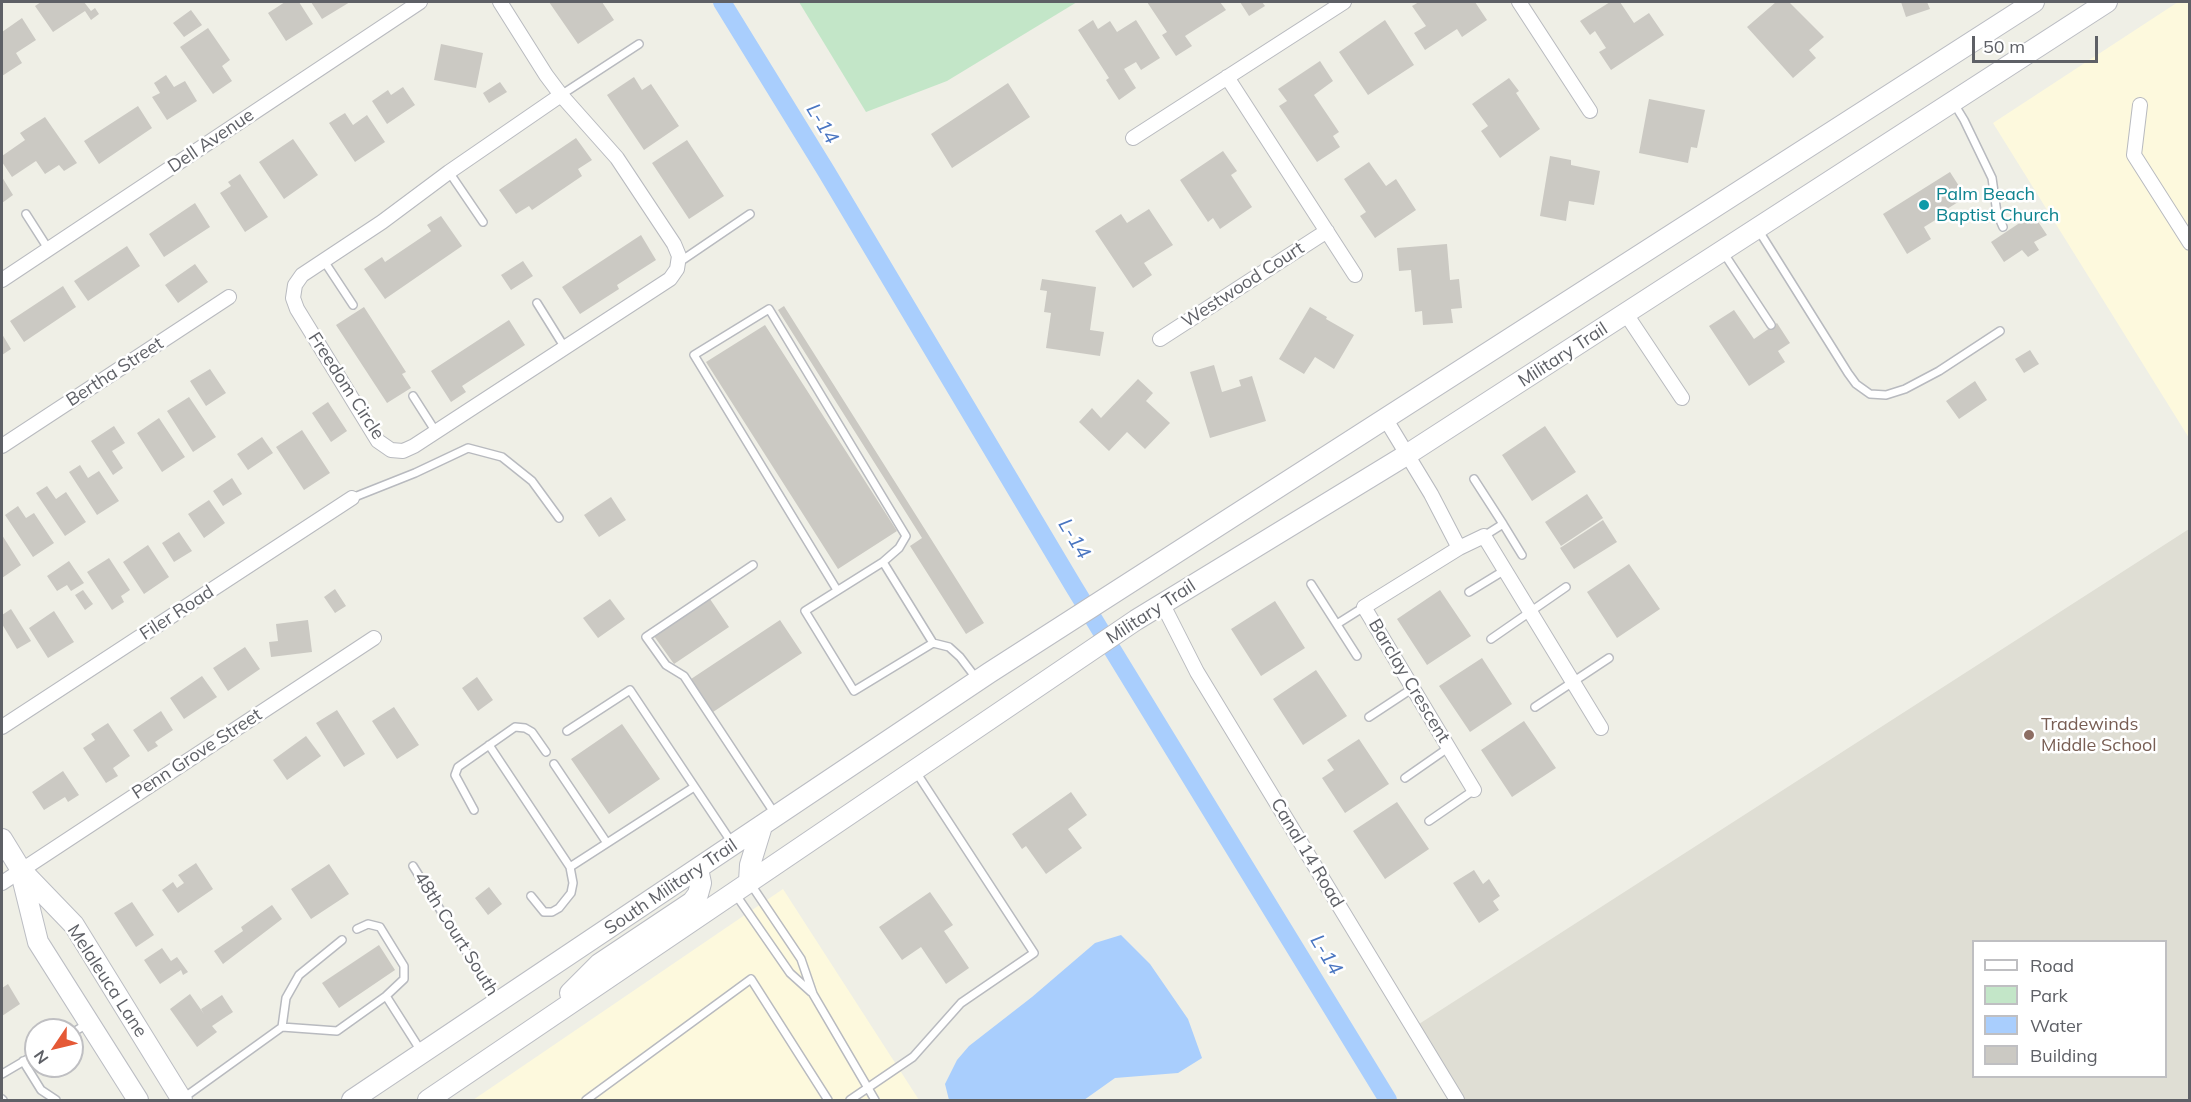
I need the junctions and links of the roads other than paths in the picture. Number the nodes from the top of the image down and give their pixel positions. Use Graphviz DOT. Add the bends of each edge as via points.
graph roads {
  1 [pos="420,2"];
  2 [pos="500,2"];
  3 [pos="1344,2"];
  4 [pos="1519,2"];
  5 [pos="2034,2"];
  6 [pos="2107,2"];
  7 [pos="639,44"];
  8 [pos="1227,77"];
  9 [pos="561,95"];
  10 [pos="1953,101"];
  11 [pos="2140,105"];
  12 [pos="1590,111"];
  13 [pos="1133,138"];
  14 [pos="449,172"];
  15 [pos="26,214"];
  16 [pos="750,214"];
  17 [pos="483,222"];
  18 [pos="2003,227"];
  19 [pos="1758,229"];
  20 [pos="1327,231"];
  21 [pos="2190,243"];
  22 [pos="49,250"];
  23 [pos="1722,252"];
  24 [pos="324,261"];
  25 [pos="678,263"];
  26 [pos="1355,275"];
  27 [pos="2,280"];
  28 [pos="229,297"];
  29 [pos="537,303"];
  30 [pos="353,305"];
  31 [pos="1626,314"];
  32 [pos="1771,325"];
  33 [pos="2000,332"];
  34 [pos="1160,339"];
  35 [pos="565,348"];
  36 [pos="413,396"];
  37 [pos="1682,398"];
  38 [pos="1385,418"];
  39 [pos="436,432"];
  40 [pos="2,446"];
  41 [pos="1408,454"];
  42 [pos="1474,479"];
  43 [pos="352,498"];
  44 [pos="559,518"];
  45 [pos="1503,525"];
  46 [pos="1484,536"];
  47 [pos="1459,548"];
  48 [pos="1522,555"];
  49 [pos="883,562"];
  50 [pos="753,565"];
  51 [pos="1505,570"];
  52 [pos="1311,584"];
  53 [pos="1566,587"];
  54 [pos="837,590"];
  55 [pos="1469,592"];
  56 [pos="1162,603"];
  57 [pos="1364,607"];
  58 [pos="1530,612"];
  59 [pos="1337,624"];
  60 [pos="374,638"];
  61 [pos="1491,639"];
  62 [pos="933,643"];
  63 [pos="1357,657"];
  64 [pos="1609,658"];
  65 [pos="984,677"];
  66 [pos="1573,681"];
  67 [pos="1413,688"];
  68 [pos="1535,707"];
  69 [pos="1369,717"];
  70 [pos="2,727"];
  71 [pos="1601,728"];
  72 [pos="567,731"];
  73 [pos="489,745"];
  74 [pos="1448,748"];
  75 [pos="546,752"];
  76 [pos="554,764"];
  77 [pos="914,770"];
  78 [pos="1405,778"];
  79 [pos="694,787"];
  80 [pos="1474,790"];
  81 [pos="474,810"];
  82 [pos="769,821"];
  83 [pos="1429,821"];
  84 [pos="2,839"];
  85 [pos="608,843"];
  86 [pos="733,845"];
  87 [pos="413,866"];
  88 [pos="570,867"];
  89 [pos="698,869"];
  90 [pos="21,870"];
  91 [pos="2,883"];
  92 [pos="741,886"];
  93 [pos="531,896"];
  94 [pos="357,929"];
  95 [pos="342,940"];
  96 [pos="813,994"];
  97 [pos="386,996"];
  98 [pos="498,1003"];
  99 [pos="75,1018"];
  100 [pos="536,1027"];
  101 [pos="282,1028"];
  102 [pos="84,1033"];
  103 [pos="423,1054"];
  104 [pos="23,1061"];
  105 [pos="2,1074"];
  106 [pos="869,1088"];
  107 [pos="182,1100"];
  108 [pos="56,1101"];
  109 [pos="138,1101"];
  110 [pos="352,1101"];
  111 [pos="428,1101"];
  112 [pos="586,1101"];
  113 [pos="828,1101"];
  114 [pos="850,1101"];
  115 [pos="875,1101"];
  116 [pos="1458,1101"];
  1 -- 22 [label="street, Dell Avenue"];
  2 -- 9 [label="street"];
  3 -- 8 [label="street"];
  4 -- 12 [label="street"];
  5 -- 38 [label="main road, Military Trail"];
  6 -- 10 [label="main road, Military Trail"];
  7 -- 9 [label="lane"];
  8 -- 13 [label="street"];
  8 -- 20 [label="street"];
  9 -- 14 [label="street, Freedom Circle"];
  9 -- 25 [label="street" via="617,158 674,244"];
  10 -- 18 [label="lane" via="1992,178"];
  10 -- 19 [label="main road, Military Trail"];
  11 -- 21 [label="street" via="2134,155"];
  14 -- 17 [label="lane"];
  14 -- 24 [label="street, Freedom Circle"];
  15 -- 22 [label="lane"];
  16 -- 25 [label="lane"];
  19 -- 23 [label="main road, Military Trail"];
  19 -- 33 [label="lane" via="1848,373 1870,394 1886,395 1905,389"];
  20 -- 26 [label="street"];
  20 -- 34 [label="street, Westwood Court"];
  22 -- 27 [label="street, Dell Avenue"];
  23 -- 31 [label="main road, Military Trail"];
  23 -- 32 [label="lane"];
  24 -- 30 [label="lane"];
  24 -- 39 [label="street, Freedom Circle" via="302,275 293,298 378,441 391,450 403,451"];
  25 -- 35 [label="street, Freedom Circle" via="670,279"];
  28 -- 40 [label="street, Bertha Street"];
  29 -- 35 [label="lane"];
  31 -- 37 [label="street"];
  31 -- 41 [label="main road, Military Trail"];
  35 -- 39 [label="street, Freedom Circle"];
  36 -- 39 [label="lane"];
  38 -- 41 [label="street"];
  38 -- 65 [label="main road, Military Trail"];
  41 -- 47 [label="street"];
  41 -- 56 [label="main road, Military Trail"];
  42 -- 45 [label="lane"];
  43 -- 44 [label="lane" via="468,448 502,457 532,482"];
  43 -- 70 [label="street, Filer Road"];
  45 -- 46 [label="lane"];
  45 -- 48 [label="lane"];
  46 -- 47 [label="street, Barclay Crescent"];
  46 -- 51 [label="street"];
  47 -- 57 [label="street, Barclay Crescent"];
  49 -- 54 [label="lane"];
  49 -- 54 [label="lane" via="906,536 770,309 694,355"];
  49 -- 62 [label="lane"];
  50 -- 82 [label="lane" via="646,637 666,665 684,676"];
  51 -- 55 [label="lane"];
  51 -- 58 [label="street"];
  52 -- 59 [label="lane"];
  53 -- 58 [label="lane"];
  54 -- 62 [label="lane" via="806,611 854,691"];
  56 -- 77 [label="main road, Military Trail"];
  56 -- 116 [label="street, Canal 14 Road" via="1197,672"];
  57 -- 59 [label="lane"];
  57 -- 67 [label="street, Barclay Crescent"];
  58 -- 61 [label="lane"];
  58 -- 66 [label="street"];
  59 -- 63 [label="lane"];
  60 -- 90 [label="street, Penn Grove Street"];
  62 -- 65 [label="lane" via="949,647"];
  64 -- 66 [label="lane"];
  65 -- 82 [label="main road, South Military Trail"];
  66 -- 68 [label="lane"];
  66 -- 71 [label="street"];
  67 -- 69 [label="lane"];
  67 -- 74 [label="street, Barclay Crescent"];
  72 -- 79 [label="lane" via="630,690"];
  73 -- 75 [label="lane" via="515,727 525,728"];
  73 -- 81 [label="lane" via="455,771"];
  73 -- 88 [label="lane"];
  74 -- 78 [label="lane"];
  74 -- 80 [label="street, Barclay Crescent"];
  76 -- 85 [label="lane"];
  77 -- 92 [label="main road"];
  77 -- 106 [label="lane" via="1034,953 961,1003 914,1058"];
  79 -- 85 [label="lane"];
  79 -- 86 [label="lane"];
  80 -- 83 [label="lane"];
  82 -- 86 [label="main road, South Military Trail"];
  82 -- 92 [label="main road"];
  84 -- 90 [label="main road, Melaleuca Lane"];
  85 -- 88 [label="lane"];
  86 -- 89 [label="main road, South Military Trail"];
  87 -- 98 [label="lane, 48th Court South"];
  88 -- 93 [label="lane" via="571,893 560,908 544,912"];
  89 -- 98 [label="main road, South Military Trail"];
  89 -- 100 [label="main road" via="701,883 692,902 599,964"];
  90 -- 91 [label="street, Penn Grove Street"];
  90 -- 99 [label="main road, Melaleuca Lane" via="38,942"];
  90 -- 107 [label="main road, Melaleuca Lane" via="74,925"];
  92 -- 96 [label="lane" via="790,973"];
  92 -- 96 [label="lane" via="801,959"];
  92 -- 100 [label="main road"];
  94 -- 97 [label="lane" via="368,924 380,927 404,966 404,979"];
  95 -- 101 [label="lane" via="299,975 286,998"];
  96 -- 106 [label="lane"];
  97 -- 101 [label="lane" via="337,1031"];
  97 -- 103 [label="lane"];
  98 -- 103 [label="main road, South Military Trail"];
  100 -- 111 [label="main road"];
  101 -- 107 [label="lane"];
  102 -- 109 [label="main road, Melaleuca Lane"];
  103 -- 110 [label="main road, South Military Trail"];
  104 -- 105 [label="lane"];
  104 -- 108 [label="lane" via="41,1090"];
  106 -- 114 [label="lane"];
  106 -- 115 [label="lane"];
  112 -- 113 [label="lane" via="751,979"];
}
